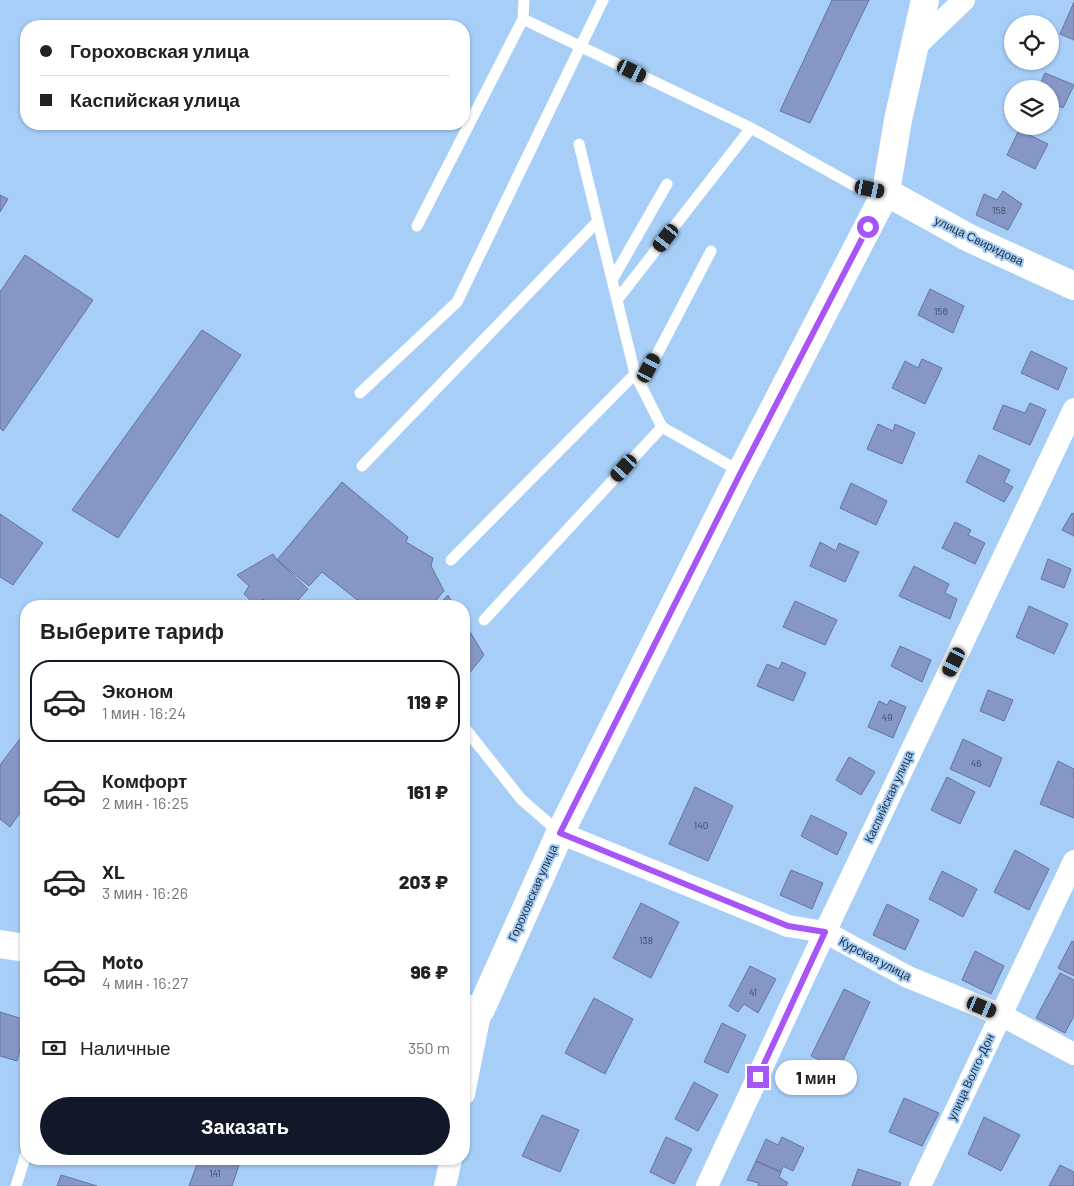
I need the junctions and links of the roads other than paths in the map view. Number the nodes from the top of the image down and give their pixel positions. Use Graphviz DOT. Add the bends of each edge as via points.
graph roads {
  1 [pos="524,0"];
  2 [pos="603,0"];
  3 [pos="925,0"];
  4 [pos="964,0"];
  5 [pos="523,20"];
  6 [pos="581,47"];
  7 [pos="914,48"];
  8 [pos="470,123"];
  9 [pos="751,128"];
  10 [pos="466,130"];
  11 [pos="579,144"];
  12 [pos="667,184"];
  13 [pos="886,192"];
  14 [pos="598,221"];
  15 [pos="417,226"];
  16 [pos="711,251"];
  17 [pos="612,280"];
  18 [pos="1074,286"];
  19 [pos="617,300"];
  20 [pos="635,374"];
  21 [pos="640,385"];
  22 [pos="360,393"];
  23 [pos="1074,409"];
  24 [pos="662,427"];
  25 [pos="362,466"];
  26 [pos="741,472"];
  27 [pos="451,560"];
  28 [pos="484,620"];
  29 [pos="470,734"];
  30 [pos="560,833"];
  31 [pos="1074,861"];
  32 [pos="825,932"];
  33 [pos="0,944"];
  34 [pos="20,947"];
  35 [pos="472,1009"];
  36 [pos="1001,1015"];
  37 [pos="470,1030"];
  38 [pos="1074,1054"];
  39 [pos="23,1165"];
  40 [pos="450,1165"];
  41 [pos="16,1186"];
  42 [pos="445,1186"];
  43 [pos="707,1186"];
  44 [pos="920,1186"];
  1 -- 5 [label="lane"];
  2 -- 6 [label="lane"];
  3 -- 7 [label="street, Гороховская улица"];
  4 -- 7 [label="street"];
  5 -- 6 [label="lane"];
  5 -- 8 [label="lane"];
  6 -- 9 [label="lane"];
  6 -- 22 [label="lane" via="457,302"];
  7 -- 13 [label="street, Гороховская улица"];
  9 -- 13 [label="lane" via="855,186"];
  9 -- 19 [label="lane"];
  10 -- 15 [label="lane"];
  11 -- 14 [label="lane"];
  12 -- 17 [label="lane"];
  13 -- 18 [label="street, улица Свиридова" via="969,238"];
  13 -- 26 [label="street, Гороховская улица"];
  14 -- 17 [label="lane"];
  14 -- 25 [label="lane"];
  16 -- 21 [label="lane"];
  17 -- 19 [label="lane"];
  19 -- 20 [label="lane"];
  20 -- 21 [label="lane"];
  20 -- 27 [label="lane"];
  21 -- 24 [label="lane"];
  23 -- 32 [label="street, Каспийская улица"];
  24 -- 26 [label="lane"];
  24 -- 28 [label="lane"];
  26 -- 30 [label="street, Гороховская улица"];
  29 -- 30 [label="lane" via="521,799"];
  30 -- 32 [label="street, Курская улица" via="788,926"];
  30 -- 35 [label="street, Гороховская улица"];
  31 -- 36 [label="street, улица Волго-Дон"];
  32 -- 36 [label="street, Курская улица" via="908,977"];
  32 -- 43 [label="street, Каспийская улица"];
  33 -- 34 [label="street"];
  35 -- 37 [label="street, Гороховская улица"];
  36 -- 38 [label="street, Курская улица"];
  36 -- 44 [label="street, улица Волго-Дон"];
  39 -- 41 [label="lane"];
  40 -- 42 [label="street"];
}
